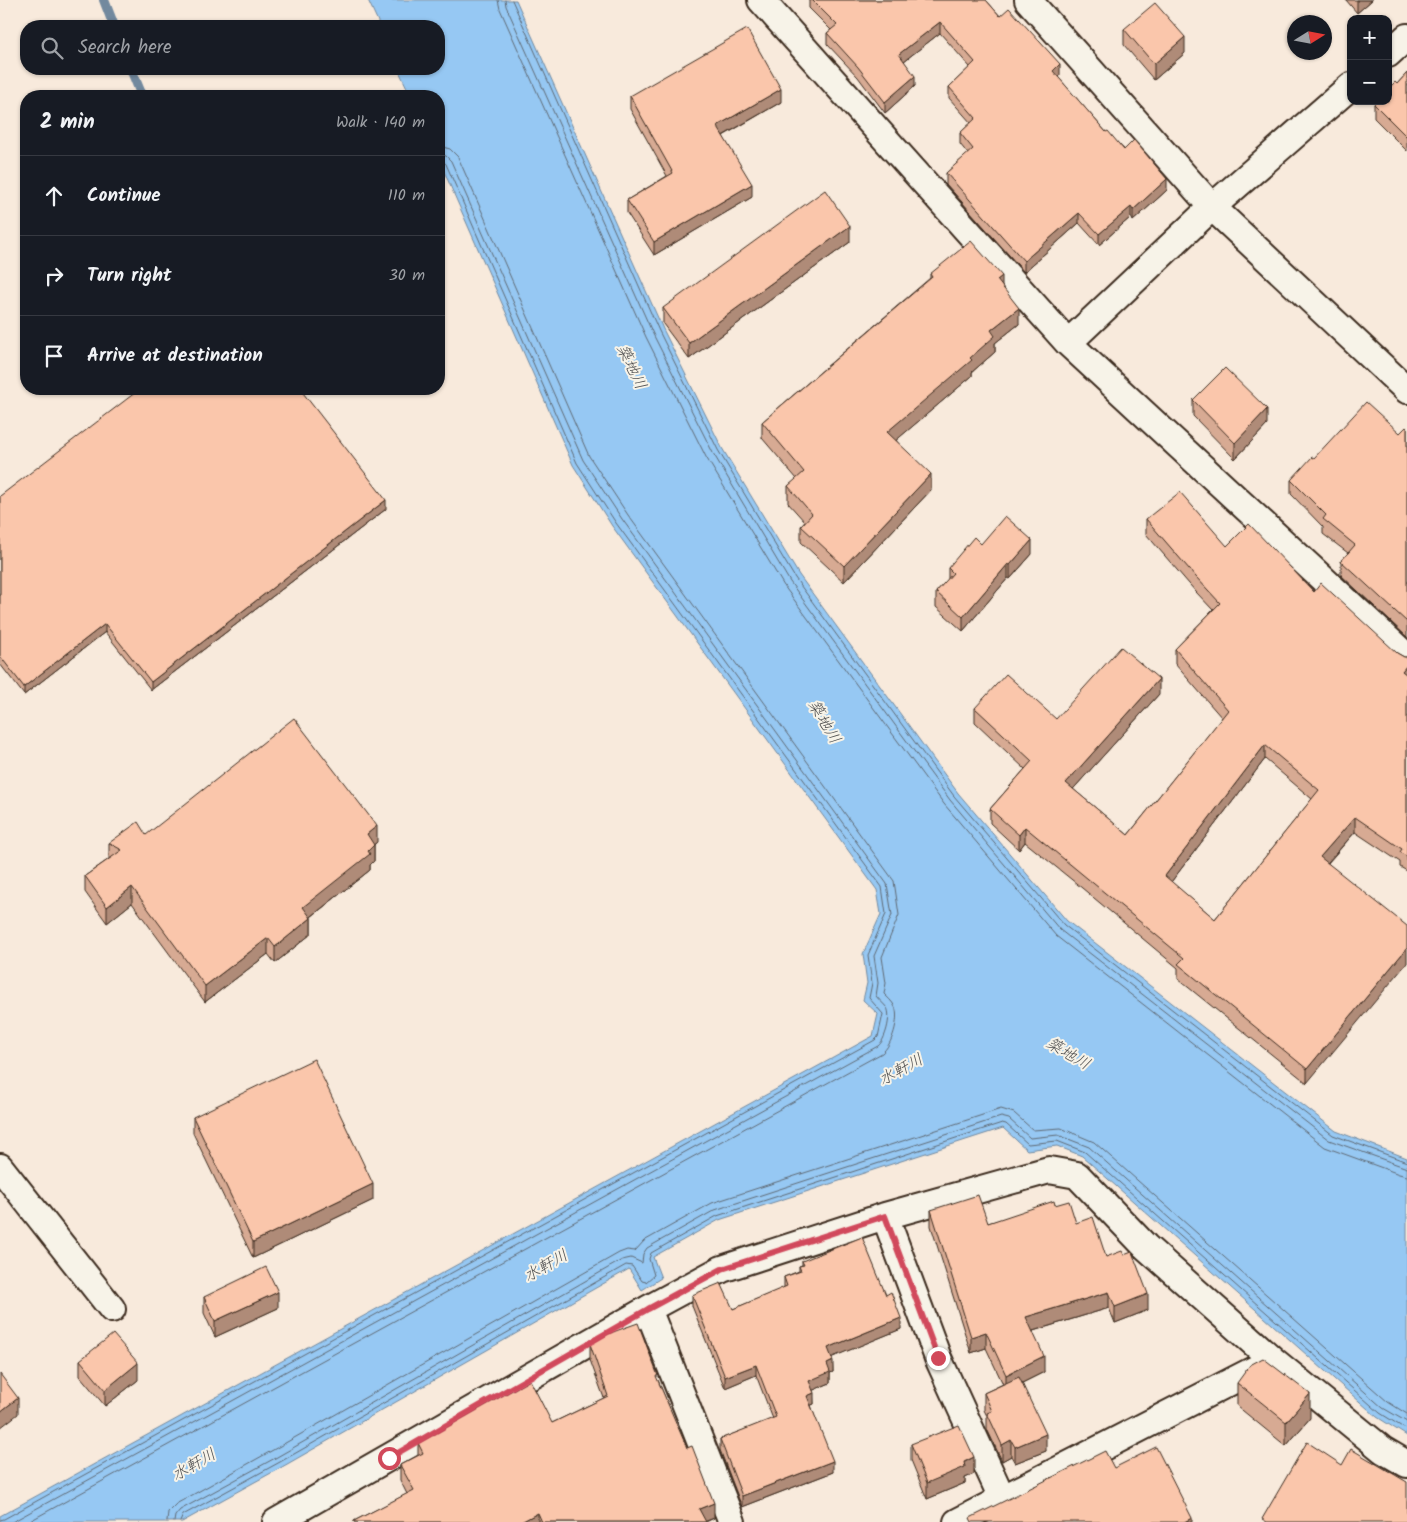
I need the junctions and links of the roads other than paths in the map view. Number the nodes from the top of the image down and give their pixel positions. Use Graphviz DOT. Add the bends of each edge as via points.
graph roads {
  1 [pos="761,0"];
  2 [pos="1028,0"];
  3 [pos="1407,37"];
  4 [pos="1392,50"];
  5 [pos="1347,89"];
  6 [pos="1212,207"];
  7 [pos="1068,343"];
  8 [pos="1407,390"];
  9 [pos="1407,657"];
  10 [pos="0,1167"];
  11 [pos="885,1216"];
  12 [pos="112,1309"];
  13 [pos="648,1309"];
  14 [pos="1273,1360"];
  15 [pos="1407,1464"];
  16 [pos="1002,1498"];
  17 [pos="276,1522"];
  18 [pos="732,1522"];
  19 [pos="957,1522"];
  1 -- 7 [label="street"];
  2 -- 6 [label="street"];
  3 -- 4 [label="street"];
  5 -- 6 [label="street"];
  6 -- 7 [label="street"];
  6 -- 8 [label="street"];
  7 -- 9 [label="street"];
  10 -- 12 [label="street"];
  11 -- 13 [label="street" via="722,1269"];
  11 -- 14 [label="street" via="1048,1170 1077,1175 1146,1247"];
  11 -- 16 [label="street" via="938,1358"];
  13 -- 17 [label="street"];
  13 -- 18 [label="street"];
  14 -- 15 [label="street" via="1383,1450"];
  14 -- 16 [label="street"];
  16 -- 19 [label="street"];
}
